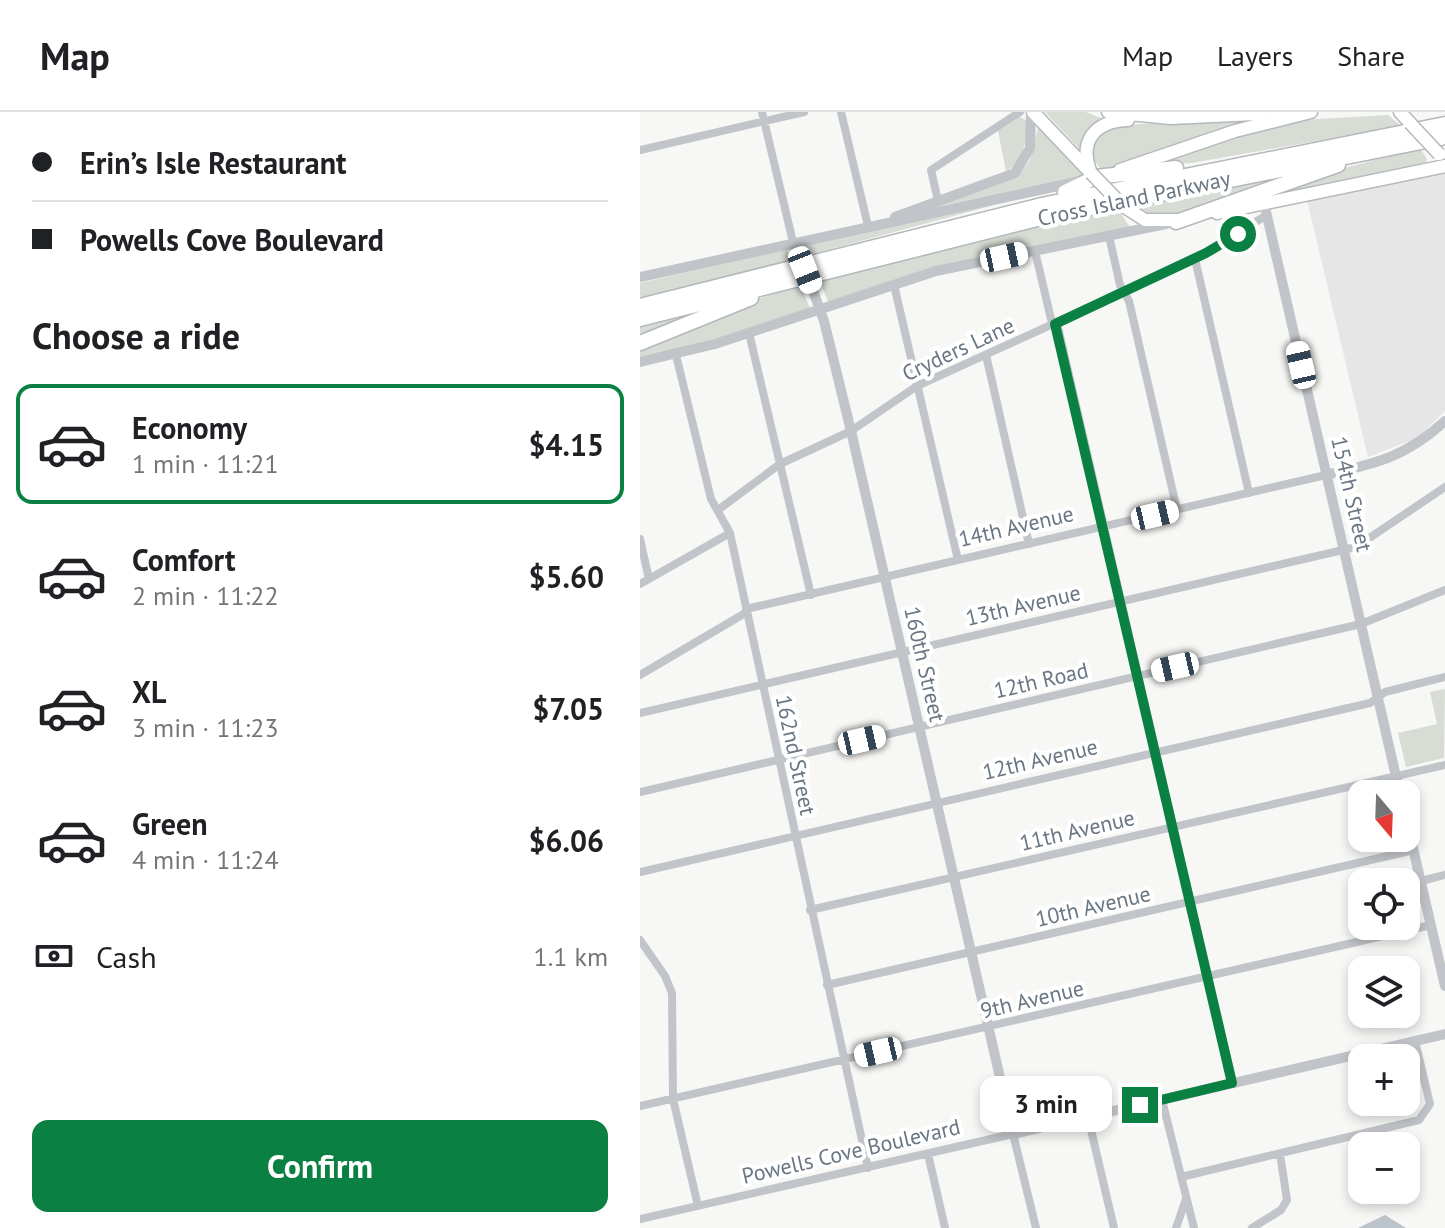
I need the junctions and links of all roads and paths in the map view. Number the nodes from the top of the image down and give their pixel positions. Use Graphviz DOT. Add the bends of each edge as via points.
graph roads {
  1 [pos="804,112"];
  2 [pos="841,112"];
  3 [pos="1020,112"];
  4 [pos="1032,112"];
  5 [pos="1108,112"];
  6 [pos="1296,112"];
  7 [pos="1311,112"];
  8 [pos="1400,112"];
  9 [pos="763,117"];
  10 [pos="1171,118"];
  11 [pos="1444,133"];
  12 [pos="640,150"];
  13 [pos="1252,160"];
  14 [pos="1443,160"];
  15 [pos="1094,175"];
  16 [pos="938,201"];
  17 [pos="1265,209"];
  18 [pos="1176,222"];
  19 [pos="868,226"];
  20 [pos="933,230"];
  21 [pos="1109,236"];
  22 [pos="796,247"];
  23 [pos="1035,251"];
  24 [pos="1195,259"];
  25 [pos="820,271"];
  26 [pos="640,277"];
  27 [pos="894,285"];
  28 [pos="1124,290"];
  29 [pos="640,306"];
  30 [pos="821,309"];
  31 [pos="640,319"];
  32 [pos="1055,324"];
  33 [pos="749,333"];
  34 [pos="640,343"];
  35 [pos="676,355"];
  36 [pos="986,355"];
  37 [pos="640,362"];
  38 [pos="917,386"];
  39 [pos="1445,421"];
  40 [pos="851,431"];
  41 [pos="780,464"];
  42 [pos="1326,475"];
  43 [pos="1445,487"];
  44 [pos="1249,493"];
  45 [pos="718,510"];
  46 [pos="1177,510"];
  47 [pos="1103,527"];
  48 [pos="730,533"];
  49 [pos="640,539"];
  50 [pos="1029,544"];
  51 [pos="1344,550"];
  52 [pos="958,560"];
  53 [pos="884,577"];
  54 [pos="649,579"];
  55 [pos="640,584"];
  56 [pos="1445,590"];
  57 [pos="811,595"];
  58 [pos="1121,601"];
  59 [pos="746,611"];
  60 [pos="1361,624"];
  61 [pos="901,652"];
  62 [pos="640,675"];
  63 [pos="1138,676"];
  64 [pos="1445,677"];
  65 [pos="762,684"];
  66 [pos="1378,697"];
  67 [pos="640,713"];
  68 [pos="919,727"];
  69 [pos="1156,751"];
  70 [pos="779,759"];
  71 [pos="1445,765"];
  72 [pos="1396,777"];
  73 [pos="1397,780"];
  74 [pos="640,792"];
  75 [pos="936,802"];
  76 [pos="1173,826"];
  77 [pos="795,835"];
  78 [pos="1405,852"];
  79 [pos="1414,852"];
  80 [pos="640,872"];
  81 [pos="1445,875"];
  82 [pos="953,877"];
  83 [pos="1421,881"];
  84 [pos="1192,901"];
  85 [pos="810,910"];
  86 [pos="1431,925"];
  87 [pos="640,940"];
  88 [pos="971,952"];
  89 [pos="1208,976"];
  90 [pos="827,985"];
  91 [pos="1445,986"];
  92 [pos="988,1028"];
  93 [pos="1445,1034"];
  94 [pos="1415,1041"];
  95 [pos="844,1060"];
  96 [pos="1232,1083"];
  97 [pos="673,1099"];
  98 [pos="1162,1100"];
  99 [pos="640,1106"];
  100 [pos="1088,1117"];
  101 [pos="1013,1134"];
  102 [pos="928,1154"];
  103 [pos="1280,1154"];
  104 [pos="868,1168"];
  105 [pos="1181,1177"];
  106 [pos="1186,1198"];
  107 [pos="698,1206"];
  108 [pos="640,1219"];
  109 [pos="945,1228"];
  110 [pos="1036,1228"];
  111 [pos="1114,1228"];
  112 [pos="1176,1228"];
  113 [pos="1194,1228"];
  114 [pos="1252,1228"];
  1 -- 9 [label="street"];
  2 -- 19 [label="street"];
  3 -- 16 [label="street" via="931,170"];
  4 -- 15 [label="main road"];
  4 -- 16 [label="street" via="1031,144 1019,169"];
  5 -- 10 [label="main road"];
  6 -- 10 [label="main road"];
  7 -- 15 [label="main road"];
  8 -- 14 [label="main road, bridge"];
  9 -- 12 [label="street"];
  9 -- 22 [label="street, 160th Street"];
  10 -- 15 [label="main road" via="1099,126 1087,143"];
  11 -- 13 [label="highway, Cross Island Parkway"];
  11 -- 18 [label="highway" via="1307,174"];
  11 -- 25 [label="highway, Cross Island Parkway" via="1130,198"];
  13 -- 15 [label="highway"];
  13 -- 20 [label="highway, Cross Island Parkway"];
  14 -- 17 [label="main road"];
  15 -- 18 [label="main road, bridge" via="1142,219"];
  15 -- 19 [label="street"];
  15 -- 20 [label="highway" via="1063,193"];
  16 -- 19 [label="street"];
  17 -- 18 [label="main road"];
  17 -- 24 [label="street, Cryders Lane"];
  17 -- 42 [label="street, 154th Street"];
  18 -- 21 [label="street"];
  19 -- 22 [label="street"];
  20 -- 29 [label="highway, Cross Island Parkway"];
  21 -- 23 [label="street"];
  21 -- 28 [label="street"];
  22 -- 26 [label="street"];
  22 -- 30 [label="street, 160th Street, bridge"];
  23 -- 27 [label="street"];
  23 -- 32 [label="street"];
  24 -- 28 [label="street, Cryders Lane"];
  24 -- 44 [label="street"];
  25 -- 31 [label="highway, Cross Island Parkway"];
  25 -- 34 [label="highway"];
  27 -- 30 [label="street"];
  27 -- 38 [label="street"];
  28 -- 32 [label="street, Cryders Lane"];
  28 -- 46 [label="street"];
  30 -- 33 [label="street"];
  30 -- 40 [label="street, 160th Street"];
  32 -- 36 [label="street, Cryders Lane"];
  32 -- 47 [label="street"];
  33 -- 35 [label="street"];
  33 -- 41 [label="street"];
  35 -- 37 [label="street"];
  35 -- 45 [label="street, 162nd Street"];
  36 -- 38 [label="street, Cryders Lane"];
  36 -- 50 [label="street"];
  38 -- 40 [label="street, Cryders Lane"];
  38 -- 52 [label="street"];
  39 -- 42 [label="street, 14th Avenue" via="1422,443 1387,460"];
  40 -- 41 [label="street, Cryders Lane"];
  40 -- 53 [label="street, 160th Street"];
  41 -- 45 [label="street, Cryders Lane"];
  41 -- 57 [label="street"];
  42 -- 44 [label="street, 14th Avenue"];
  42 -- 51 [label="street, 154th Street"];
  43 -- 51 [label="street, 13th Avenue"];
  44 -- 46 [label="street, 14th Avenue"];
  45 -- 48 [label="street, 162nd Street"];
  46 -- 47 [label="street, 14th Avenue"];
  47 -- 50 [label="street, 14th Avenue"];
  47 -- 58 [label="street"];
  48 -- 54 [label="street"];
  48 -- 59 [label="street, 162nd Street"];
  49 -- 54 [label="street"];
  50 -- 52 [label="street, 14th Avenue"];
  51 -- 58 [label="street, 13th Avenue"];
  51 -- 60 [label="street, 154th Street"];
  52 -- 53 [label="street, 14th Avenue"];
  53 -- 57 [label="street, 14th Avenue"];
  53 -- 61 [label="street, 160th Street"];
  54 -- 55 [label="street"];
  56 -- 60 [label="street, 12th Road"];
  57 -- 59 [label="street, 14th Avenue"];
  58 -- 61 [label="street, 13th Avenue"];
  58 -- 63 [label="street"];
  59 -- 62 [label="street, 14th Avenue"];
  59 -- 65 [label="street, 162nd Street"];
  60 -- 63 [label="street, 12th Road"];
  60 -- 66 [label="street, 154th Street"];
  61 -- 65 [label="street, 13th Avenue"];
  61 -- 68 [label="street, 160th Street"];
  63 -- 68 [label="street, 12th Road"];
  63 -- 69 [label="street"];
  64 -- 66 [label="street, 12th Avenue"];
  65 -- 67 [label="street, 13th Avenue"];
  65 -- 70 [label="street, 162nd Street"];
  66 -- 69 [label="street, 12th Avenue"];
  66 -- 72 [label="street, 154th Street"];
  68 -- 70 [label="street, 12th Road"];
  68 -- 75 [label="street, 160th Street"];
  69 -- 75 [label="street, 12th Avenue"];
  69 -- 76 [label="street"];
  70 -- 74 [label="street, 12th Road"];
  70 -- 77 [label="street, 162nd Street"];
  71 -- 72 [label="street, 11th Avenue"];
  72 -- 73 [label="street, 154th Street"];
  72 -- 76 [label="street, 11th Avenue"];
  75 -- 77 [label="street, 12th Avenue"];
  75 -- 82 [label="street, 160th Street"];
  76 -- 82 [label="street, 11th Avenue"];
  76 -- 84 [label="street"];
  77 -- 80 [label="street, 12th Avenue"];
  77 -- 85 [label="street, 162nd Street"];
  78 -- 84 [label="street, 10th Avenue"];
  79 -- 83 [label="street"];
  81 -- 83 [label="street"];
  82 -- 85 [label="street, 11th Avenue"];
  82 -- 88 [label="street, 160th Street"];
  83 -- 86 [label="street"];
  84 -- 88 [label="street, 10th Avenue"];
  84 -- 89 [label="street"];
  85 -- 90 [label="street, 162nd Street"];
  86 -- 89 [label="street, 9th Avenue"];
  86 -- 91 [label="street"];
  87 -- 97 [label="street" via="672,993"];
  88 -- 90 [label="street, 10th Avenue"];
  88 -- 92 [label="street, 160th Street"];
  89 -- 92 [label="street, 9th Avenue"];
  89 -- 96 [label="street"];
  90 -- 95 [label="street, 162nd Street"];
  92 -- 95 [label="street, 9th Avenue"];
  92 -- 101 [label="street, 160th Street"];
  93 -- 94 [label="street, Powells Cove Boulevard"];
  94 -- 96 [label="street, Powells Cove Boulevard"];
  94 -- 103 [label="street" via="1430,1104 1419,1120"];
  95 -- 97 [label="street, 9th Avenue"];
  95 -- 104 [label="street, 162nd Street"];
  96 -- 98 [label="street, Powells Cove Boulevard"];
  97 -- 99 [label="street, 9th Avenue"];
  97 -- 107 [label="street"];
  98 -- 100 [label="street, Powells Cove Boulevard"];
  98 -- 105 [label="street"];
  100 -- 101 [label="street, Powells Cove Boulevard"];
  100 -- 111 [label="street"];
  101 -- 102 [label="street, Powells Cove Boulevard"];
  101 -- 110 [label="street, 160th Street"];
  102 -- 104 [label="street, Powells Cove Boulevard"];
  102 -- 109 [label="street"];
  103 -- 105 [label="street"];
  103 -- 114 [label="street" via="1287,1200 1281,1210"];
  104 -- 107 [label="street, Powells Cove Boulevard"];
  105 -- 106 [label="street"];
  106 -- 112 [label="street"];
  106 -- 113 [label="street"];
  107 -- 108 [label="street, Powells Cove Boulevard"];
}
